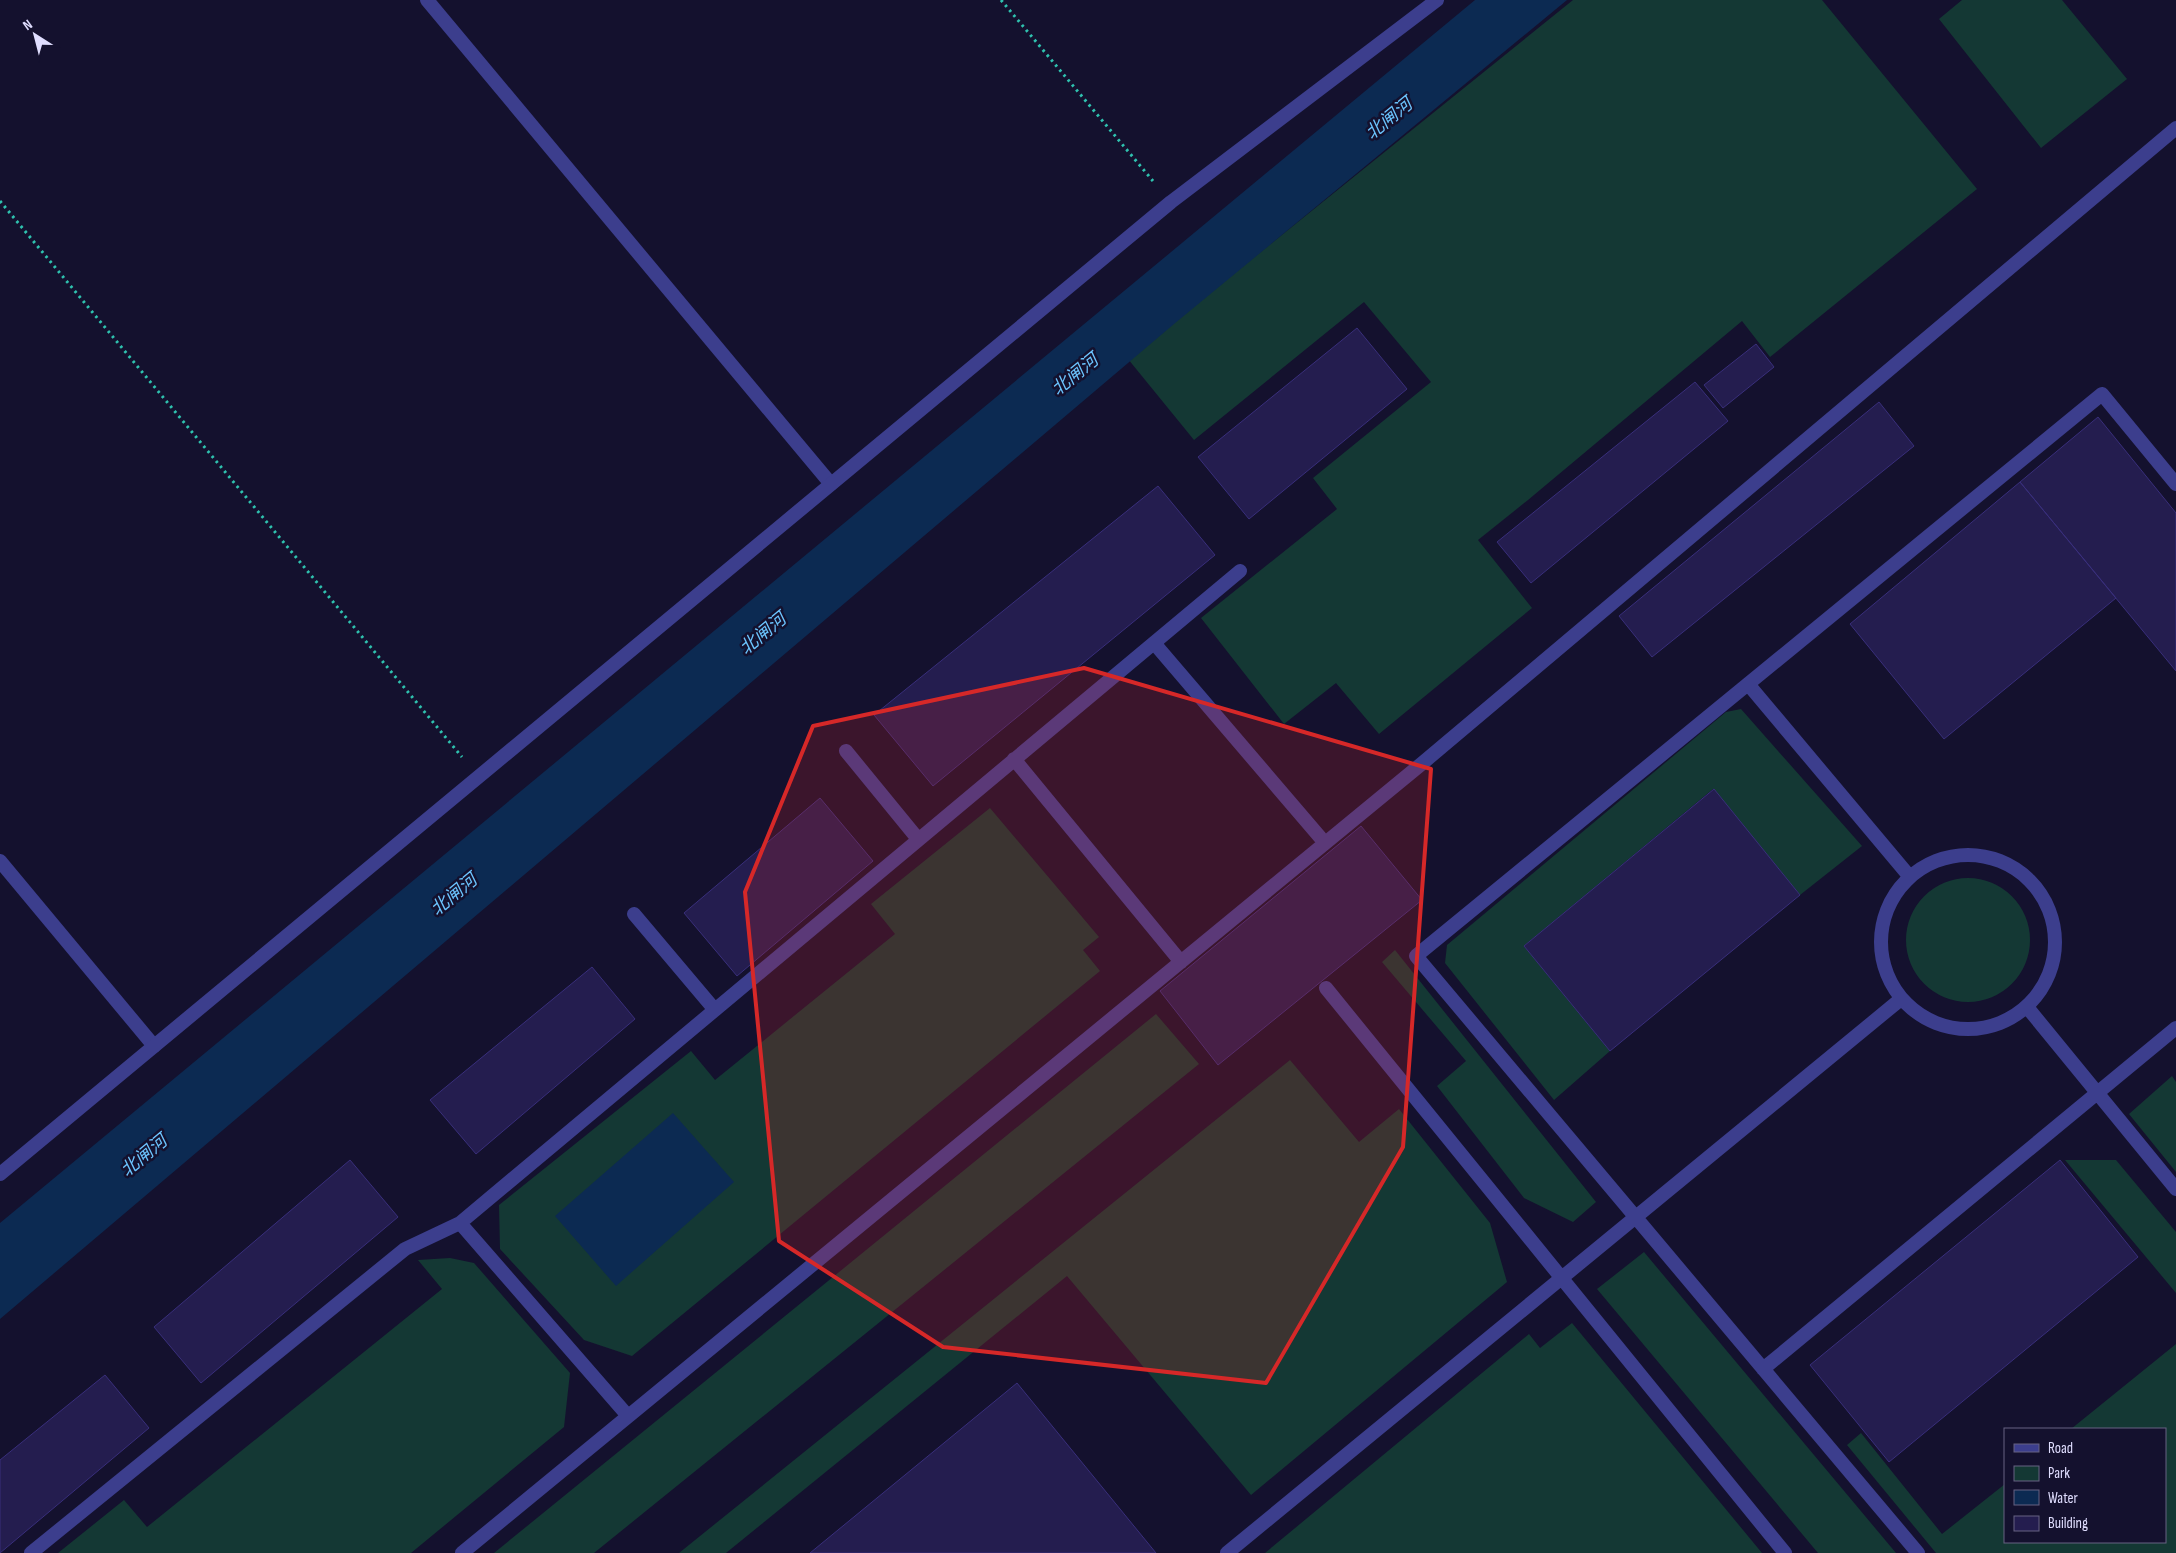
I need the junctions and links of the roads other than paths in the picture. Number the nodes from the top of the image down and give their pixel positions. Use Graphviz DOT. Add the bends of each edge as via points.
graph roads {
  1 [pos="427,0"];
  2 [pos="1436,0"];
  3 [pos="2176,128"];
  4 [pos="831,484"];
  5 [pos="2176,484"];
  6 [pos="1240,570"];
  7 [pos="1154,642"];
  8 [pos="1748,684"];
  9 [pos="846,751"];
  10 [pos="1014,759"];
  11 [pos="918,839"];
  12 [pos="1326,843"];
  13 [pos="0,861"];
  14 [pos="1910,877"];
  15 [pos="634,914"];
  16 [pos="1181,962"];
  17 [pos="1326,988"];
  18 [pos="1902,999"];
  19 [pos="2027,1007"];
  20 [pos="715,1010"];
  21 [pos="2176,1028"];
  22 [pos="154,1046"];
  23 [pos="2097,1093"];
  24 [pos="0,1174"];
  25 [pos="2176,1189"];
  26 [pos="1636,1217"];
  27 [pos="460,1223"];
  28 [pos="1562,1279"];
  29 [pos="1763,1369"];
  30 [pos="628,1416"];
  31 [pos="30,1553"];
  32 [pos="462,1553"];
  33 [pos="1227,1553"];
  34 [pos="1785,1553"];
  35 [pos="1918,1553"];
  1 -- 4 [label="street"];
  2 -- 4 [label="street" via="1171,202"];
  3 -- 12 [label="street"];
  4 -- 22 [label="street"];
  5 -- 8 [label="street" via="2102,394"];
  6 -- 7 [label="street"];
  7 -- 10 [label="street"];
  7 -- 12 [label="street"];
  8 -- 14 [label="street"];
  8 -- 26 [label="street" via="1416,956"];
  9 -- 11 [label="street"];
  10 -- 11 [label="street"];
  10 -- 16 [label="street"];
  11 -- 20 [label="street"];
  12 -- 16 [label="street"];
  13 -- 22 [label="street"];
  14 -- 18 [label="street" via="1893,898 1883,923 1881,950 1887,976"];
  14 -- 19 [label="street" via="1937,861 1966,855 1996,859 2023,874 2043,896 2054,924 2055,954 2045,984"];
  15 -- 20 [label="street"];
  16 -- 30 [label="street"];
  17 -- 28 [label="street"];
  18 -- 19 [label="street" via="1922,1017 1948,1027 1974,1030 2001,1024"];
  18 -- 26 [label="street"];
  19 -- 23 [label="street"];
  20 -- 27 [label="street"];
  21 -- 23 [label="street"];
  22 -- 24 [label="street"];
  23 -- 25 [label="street"];
  23 -- 29 [label="street"];
  26 -- 28 [label="street"];
  26 -- 29 [label="street"];
  27 -- 30 [label="street"];
  27 -- 31 [label="street" via="405,1249"];
  28 -- 33 [label="street"];
  28 -- 34 [label="street"];
  29 -- 35 [label="street"];
  30 -- 32 [label="street"];
}
